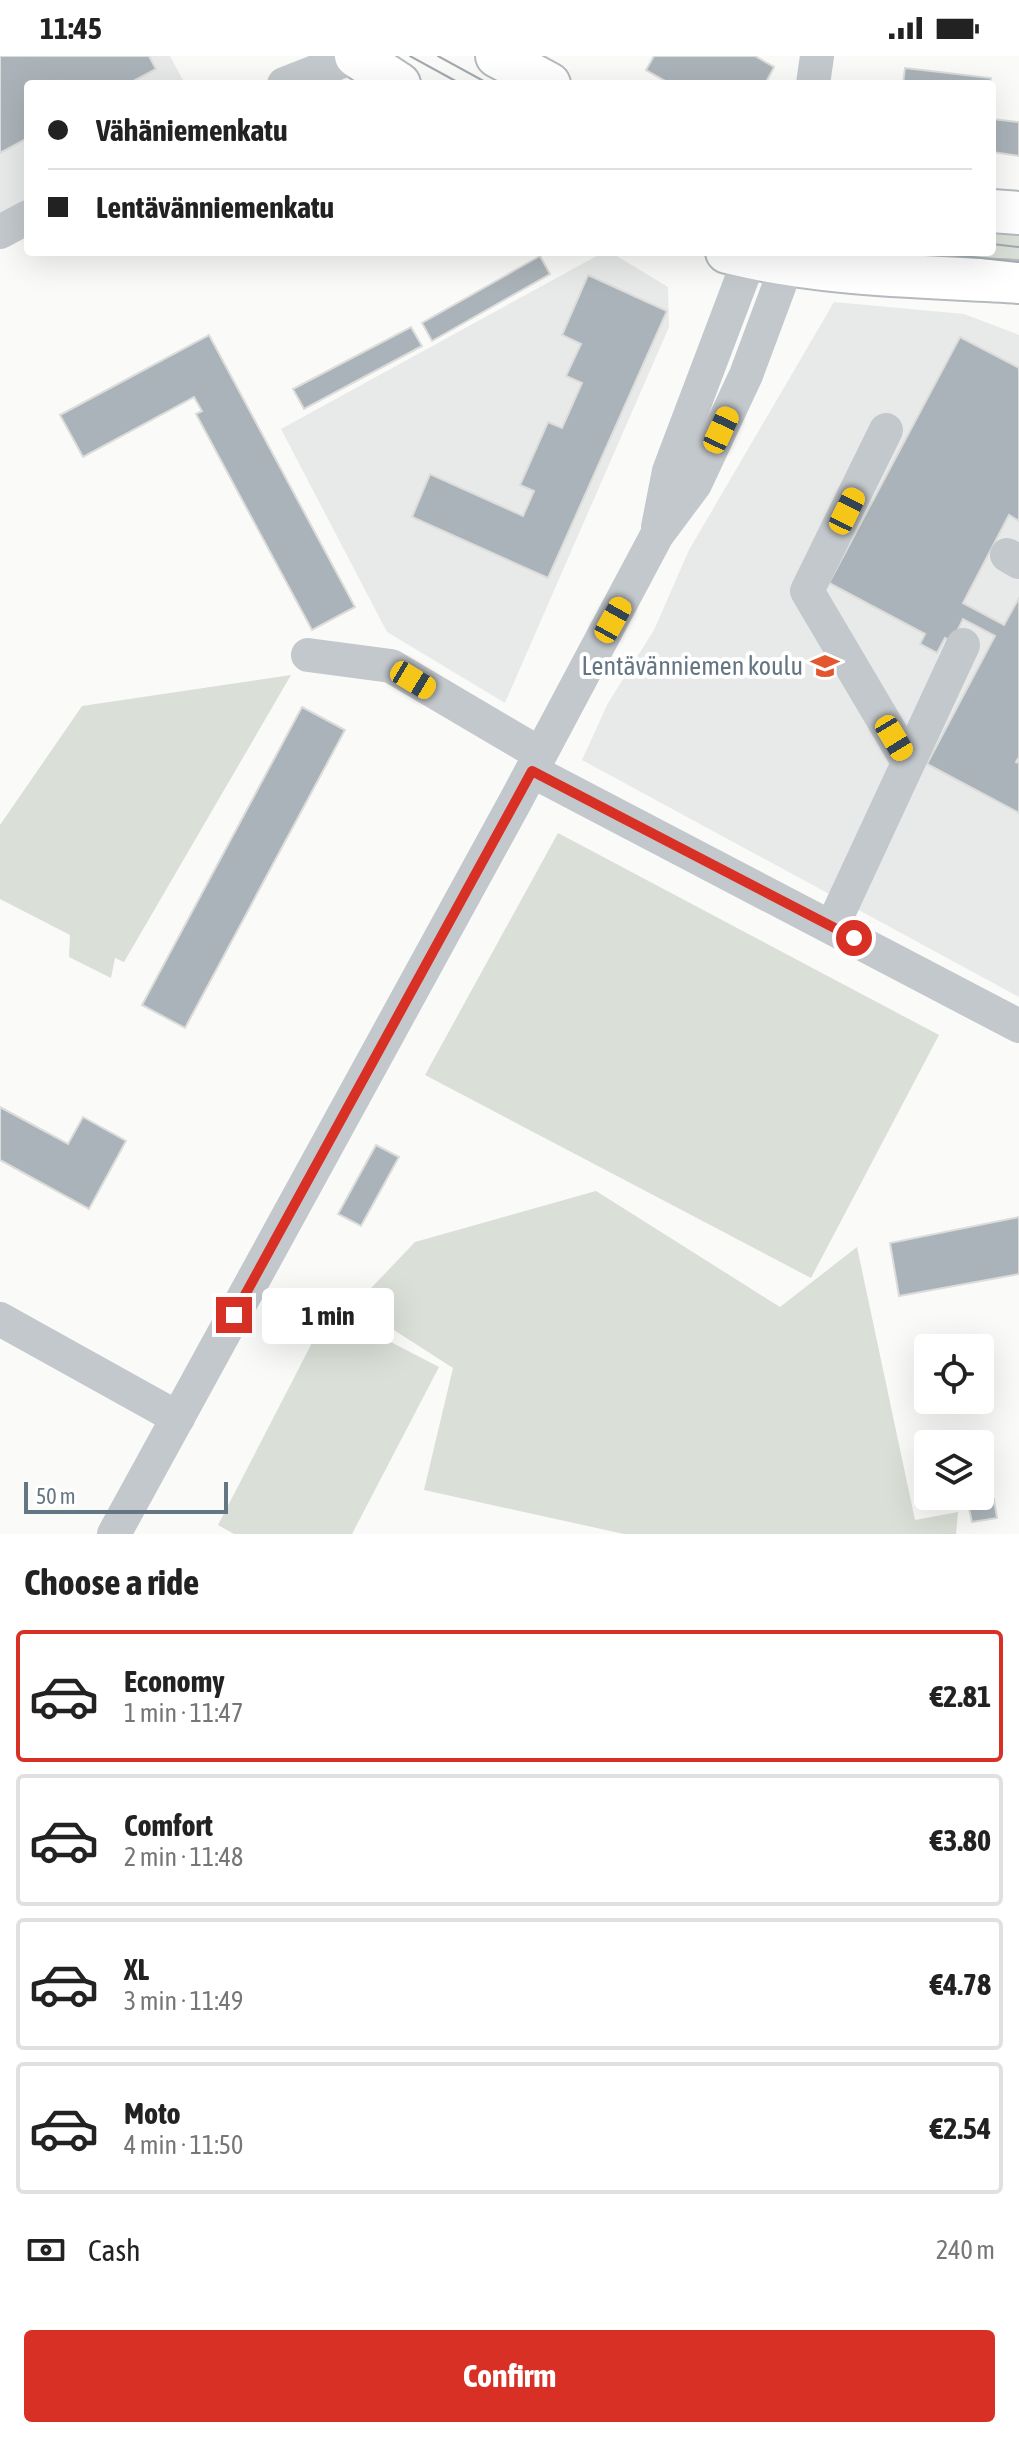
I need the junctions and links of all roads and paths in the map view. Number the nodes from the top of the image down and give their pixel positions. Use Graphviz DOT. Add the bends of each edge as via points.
graph roads {
  1 [pos="356,56"];
  2 [pos="497,56"];
  3 [pos="817,56"];
  4 [pos="294,80"];
  5 [pos="393,80"];
  6 [pos="542,80"];
  7 [pos="814,80"];
  8 [pos="996,211"];
  9 [pos="1019,213"];
  10 [pos="24,219"];
  11 [pos="0,232"];
  12 [pos="760,256"];
  13 [pos="1019,282"];
  14 [pos="886,430"];
  15 [pos="963,645"];
  16 [pos="308,655"];
  17 [pos="536,762"];
  18 [pos="908,762"];
  19 [pos="832,927"];
  20 [pos="1019,1026"];
  21 [pos="0,1319"];
  22 [pos="178,1418"];
  23 [pos="114,1534"];
  1 -- 4 [label="street"];
  1 -- 5 [label="main road"];
  2 -- 6 [label="main road"];
  3 -- 7 [label="street"];
  8 -- 9 [label="main road"];
  10 -- 11 [label="street"];
  12 -- 13 [label="main road" via="841,272"];
  12 -- 17 [label="street" via="669,471 657,535"];
  14 -- 18 [label="street" via="807,591"];
  15 -- 18 [label="street"];
  16 -- 17 [label="street" via="391,666"];
  17 -- 19 [label="street"];
  17 -- 22 [label="street"];
  18 -- 19 [label="street"];
  19 -- 20 [label="street"];
  21 -- 22 [label="street"];
  22 -- 23 [label="street"];
}
